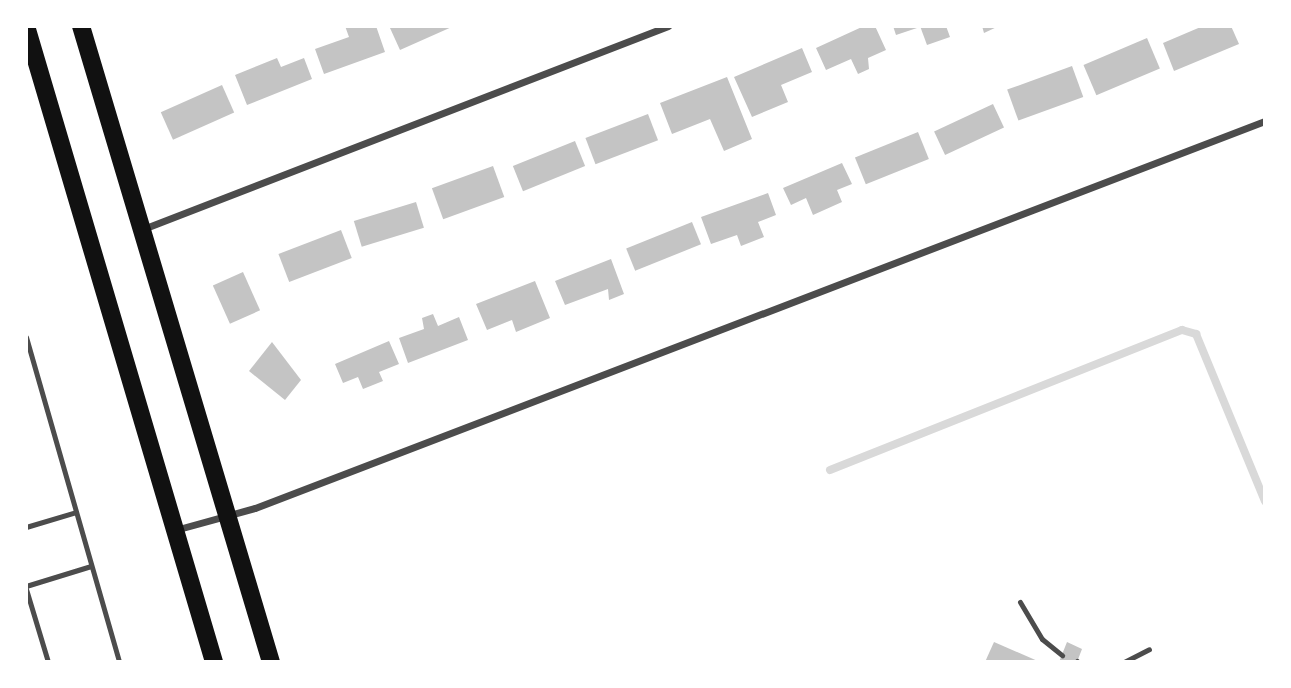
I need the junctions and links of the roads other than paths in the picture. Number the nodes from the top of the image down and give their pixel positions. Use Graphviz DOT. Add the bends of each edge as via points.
graph roads {
  1 [pos="26,26"];
  2 [pos="81,26"];
  3 [pos="668,26"];
  4 [pos="1265,121"];
  5 [pos="142,229"];
  6 [pos="26,337"];
  7 [pos="76,512"];
  8 [pos="227,516"];
  9 [pos="26,527"];
  10 [pos="175,530"];
  11 [pos="91,566"];
  12 [pos="26,587"];
  13 [pos="1020,602"];
  14 [pos="1149,649"];
  15 [pos="1062,655"];
  16 [pos="48,662"];
  17 [pos="119,662"];
  18 [pos="214,662"];
  19 [pos="271,662"];
  20 [pos="1124,662"];
  1 -- 10 [label="main road"];
  2 -- 5 [label="main road"];
  3 -- 5 [label="street"];
  4 -- 8 [label="street"];
  5 -- 8 [label="main road"];
  6 -- 7 [label="lane"];
  7 -- 9 [label="lane"];
  7 -- 11 [label="lane"];
  8 -- 10 [label="street"];
  8 -- 19 [label="main road"];
  10 -- 18 [label="main road"];
  11 -- 12 [label="lane"];
  11 -- 17 [label="lane"];
  12 -- 16 [label="lane"];
  13 -- 15 [label="lane" via="1042,639"];
  14 -- 20 [label="lane"];
}
